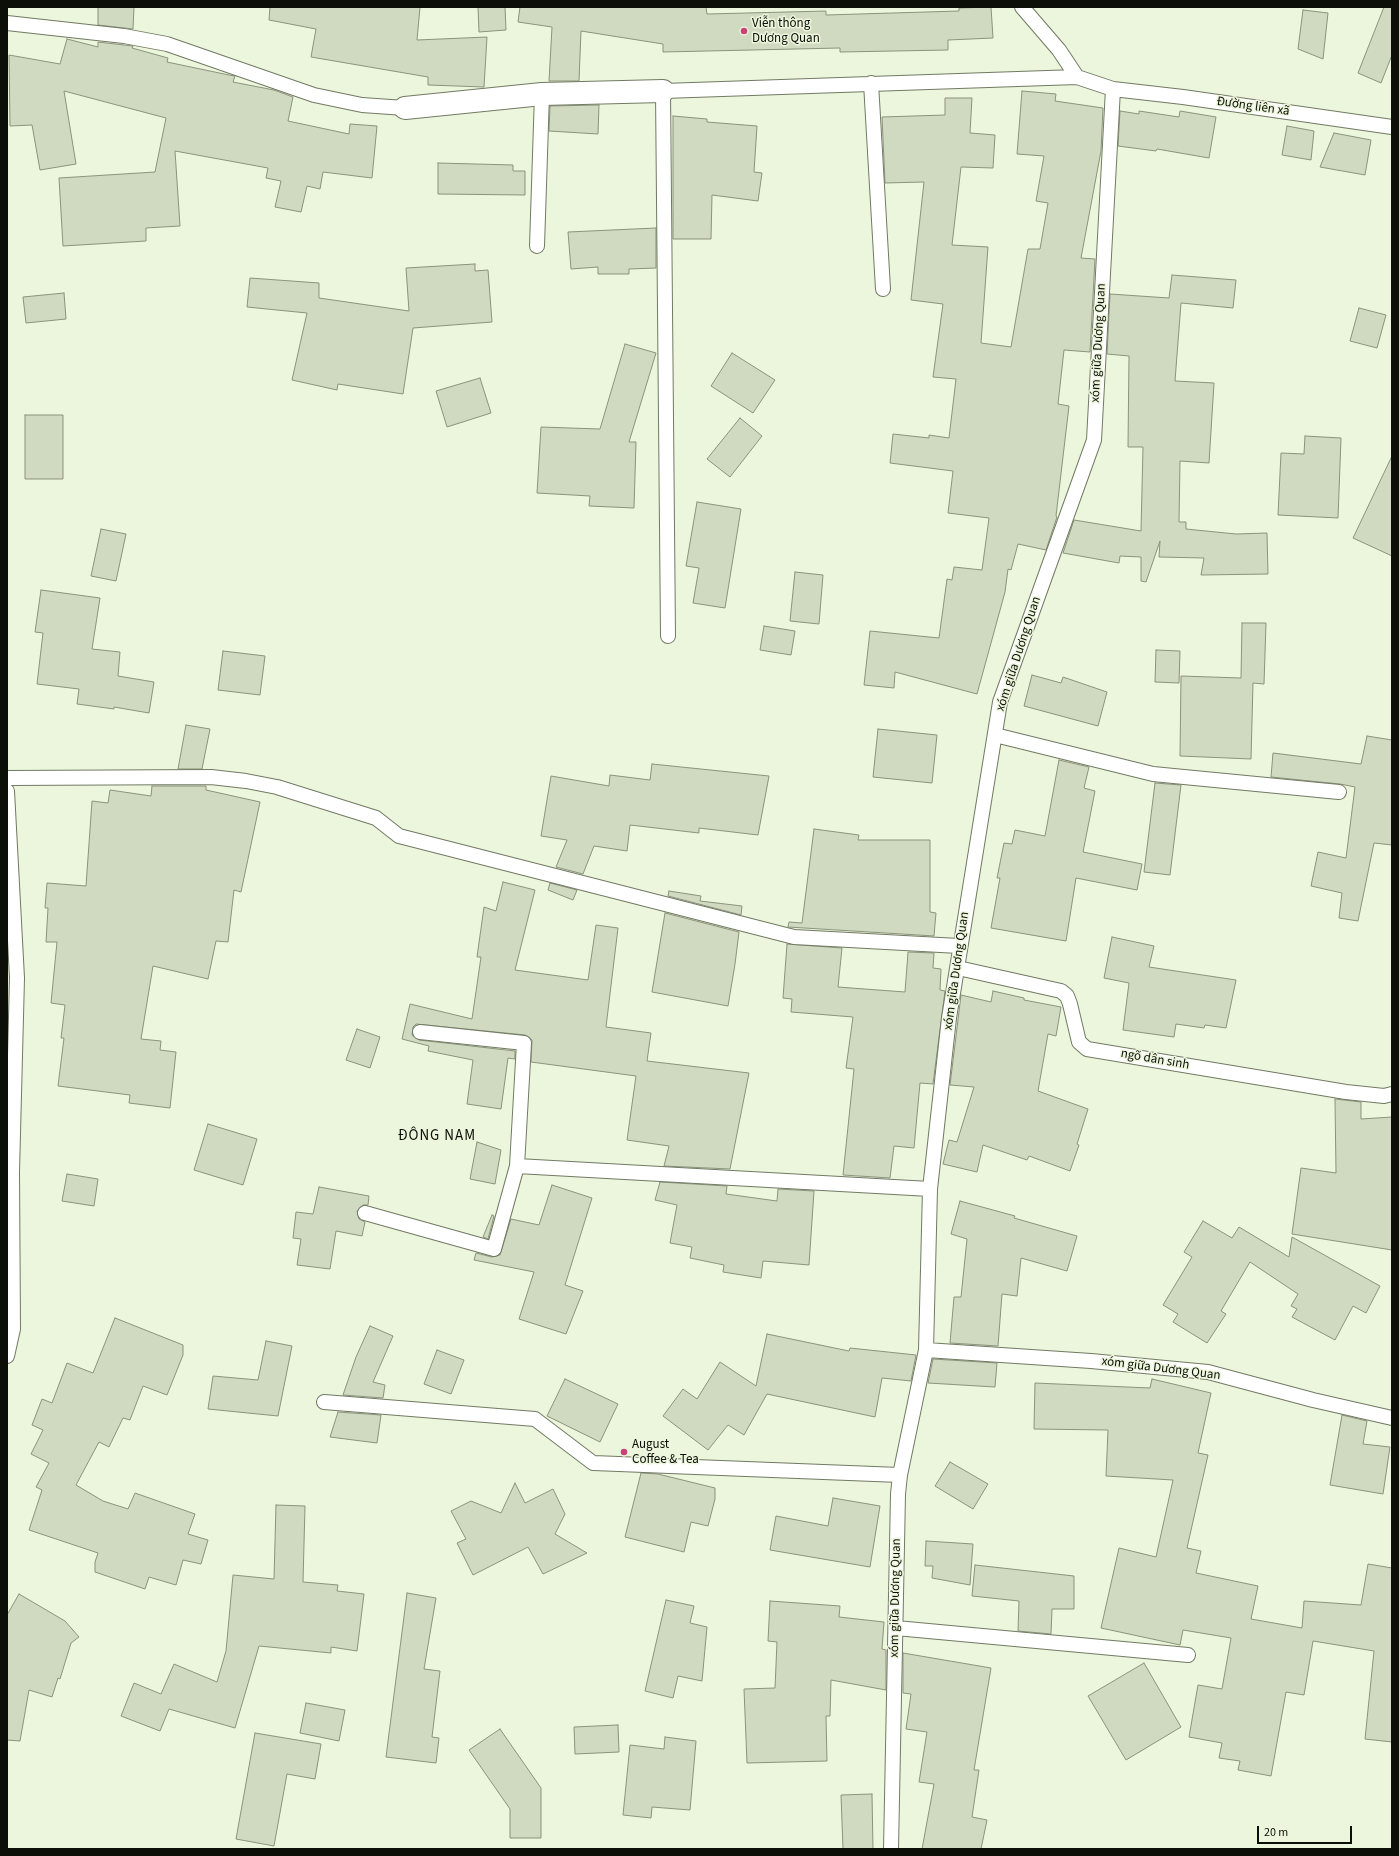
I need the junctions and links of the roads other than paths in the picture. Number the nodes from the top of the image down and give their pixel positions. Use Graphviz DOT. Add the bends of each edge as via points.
graph roads {
  1 [pos="1022,7"];
  2 [pos="7,23"];
  3 [pos="1077,77"];
  4 [pos="871,83"];
  5 [pos="1113,89"];
  6 [pos="663,91"];
  7 [pos="542,94"];
  8 [pos="405,108"];
  9 [pos="1392,127"];
  10 [pos="537,246"];
  11 [pos="883,289"];
  12 [pos="668,636"];
  13 [pos="995,735"];
  14 [pos="7,778"];
  15 [pos="7,792"];
  16 [pos="1339,792"];
  17 [pos="959,946"];
  18 [pos="958,968"];
  19 [pos="420,1032"];
  20 [pos="1392,1094"];
  21 [pos="518,1166"];
  22 [pos="9,1171"];
  23 [pos="930,1189"];
  24 [pos="365,1213"];
  25 [pos="10,1329"];
  26 [pos="926,1350"];
  27 [pos="7,1356"];
  28 [pos="324,1402"];
  29 [pos="1392,1418"];
  30 [pos="900,1475"];
  31 [pos="896,1628"];
  32 [pos="1188,1655"];
  33 [pos="891,1849"];
  1 -- 3 [label="lane"];
  2 -- 8 [label="lane" via="124,36 167,44 314,95 362,105"];
  3 -- 4 [label="lane"];
  3 -- 5 [label="lane"];
  4 -- 6 [label="lane"];
  4 -- 11 [label="lane"];
  5 -- 9 [label="lane, Đường liên xã"];
  5 -- 13 [label="lane, xóm giữa Dương Quan" via="1094,440 1000,702"];
  6 -- 7 [label="street"];
  6 -- 12 [label="lane"];
  7 -- 8 [label="street"];
  7 -- 10 [label="lane"];
  13 -- 16 [label="lane" via="1153,774"];
  13 -- 17 [label="lane, xóm giữa Dương Quan"];
  14 -- 17 [label="lane" via="211,777 246,780 376,818 399,836 794,937"];
  15 -- 22 [label="lane" via="18,978"];
  17 -- 18 [label="lane, xóm giữa Dương Quan"];
  18 -- 20 [label="lane, ngõ dân sinh" via="1061,991 1067,996 1070,1004 1079,1042 1087,1049 1346,1092 1384,1096"];
  18 -- 23 [label="lane, xóm giữa Dương Quan" via="949,1018"];
  19 -- 21 [label="lane" via="524,1043"];
  21 -- 23 [label="lane"];
  21 -- 24 [label="lane" via="494,1249"];
  22 -- 25 [label="lane"];
  23 -- 26 [label="lane, xóm giữa Dương Quan"];
  25 -- 27 [label="lane"];
  26 -- 29 [label="lane, xóm giữa Dương Quan" via="1208,1372"];
  26 -- 30 [label="lane, xóm giữa Dương Quan"];
  28 -- 30 [label="lane" via="535,1419 593,1464"];
  30 -- 31 [label="lane, xóm giữa Dương Quan"];
  31 -- 32 [label="lane"];
  31 -- 33 [label="lane, xóm giữa Dương Quan"];
}
